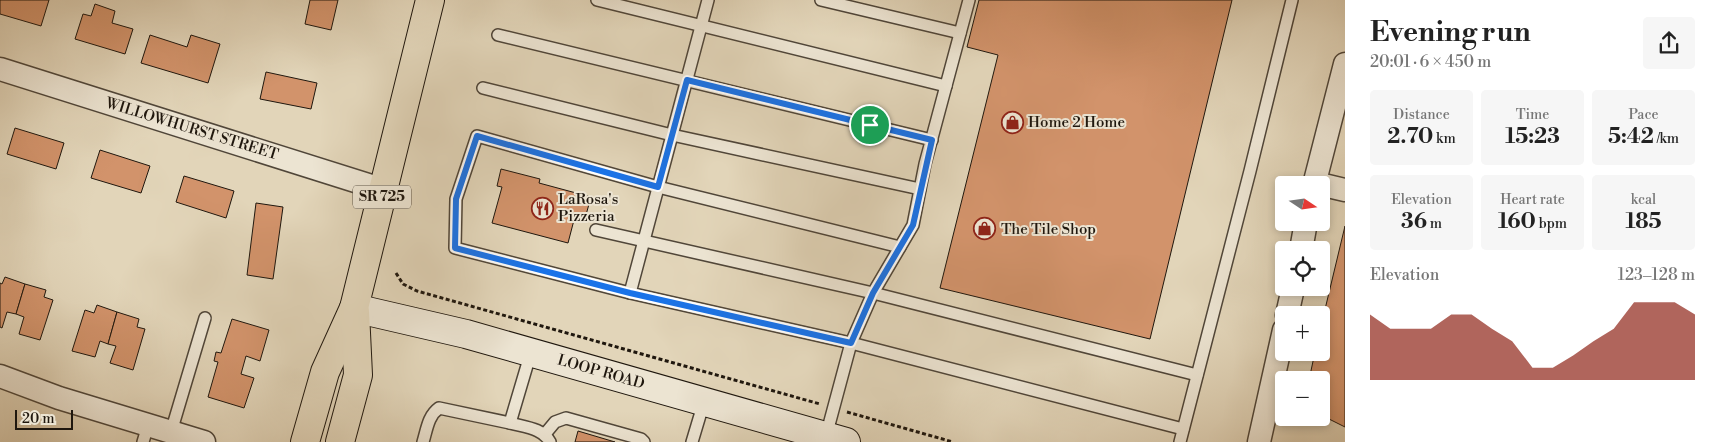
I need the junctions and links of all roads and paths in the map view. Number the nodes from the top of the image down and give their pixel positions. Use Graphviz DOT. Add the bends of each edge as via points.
graph roads {
  1 [pos="430,0"];
  2 [pos="597,0"];
  3 [pos="708,0"];
  4 [pos="821,0"];
  5 [pos="968,0"];
  6 [pos="1292,0"];
  7 [pos="701,25"];
  8 [pos="960,33"];
  9 [pos="498,35"];
  10 [pos="1345,64"];
  11 [pos="0,69"];
  12 [pos="687,80"];
  13 [pos="946,86"];
  14 [pos="483,88"];
  15 [pos="672,135"];
  16 [pos="932,140"];
  17 [pos="1317,176"];
  18 [pos="658,187"];
  19 [pos="1330,187"];
  20 [pos="920,189"];
  21 [pos="384,190"];
  22 [pos="1345,190"];
  23 [pos="596,230"];
  24 [pos="644,242"];
  25 [pos="900,247"];
  26 [pos="396,273"];
  27 [pos="630,293"];
  28 [pos="873,293"];
  29 [pos="354,308"];
  30 [pos="205,318"];
  31 [pos="851,343"];
  32 [pos="531,352"];
  33 [pos="1277,361"];
  34 [pos="1197,375"];
  35 [pos="1,378"];
  36 [pos="704,402"];
  37 [pos="834,408"];
  38 [pos="510,423"];
  39 [pos="1183,429"];
  40 [pos="171,432"];
  41 [pos="145,433"];
  42 [pos="547,438"];
  43 [pos="836,439"];
  44 [pos="204,442"];
  45 [pos="305,442"];
  46 [pos="340,442"];
  47 [pos="423,442"];
  48 [pos="644,442"];
  49 [pos="692,442"];
  50 [pos="953,442"];
  51 [pos="1180,442"];
  52 [pos="1259,442"];
  1 -- 21 [label="main road, SR 725"];
  2 -- 7 [label="lane"];
  3 -- 7 [label="lane"];
  4 -- 8 [label="lane"];
  5 -- 8 [label="lane"];
  6 -- 34 [label="lane"];
  7 -- 12 [label="lane"];
  7 -- 13 [label="lane"];
  8 -- 13 [label="lane"];
  9 -- 12 [label="lane"];
  10 -- 17 [label="street"];
  11 -- 21 [label="street, WILLOWHURST STREET"];
  12 -- 15 [label="lane"];
  12 -- 16 [label="lane"];
  13 -- 16 [label="lane"];
  14 -- 15 [label="lane"];
  15 -- 18 [label="lane"];
  15 -- 20 [label="lane"];
  16 -- 20 [label="lane"];
  18 -- 24 [label="lane"];
  18 -- 25 [label="lane"];
  18 -- 27 [label="lane" via="477,136 456,199 455,248"];
  19 -- 22 [label="street"];
  20 -- 25 [label="lane" via="913,225"];
  21 -- 29 [label="main road, SR 725"];
  23 -- 24 [label="lane"];
  24 -- 27 [label="lane"];
  24 -- 28 [label="lane"];
  25 -- 28 [label="lane"];
  26 -- 37 [label="path" via="403,284 417,291"];
  27 -- 31 [label="lane"];
  28 -- 31 [label="lane"];
  28 -- 34 [label="lane"];
  29 -- 32 [label="street, LOOP ROAD"];
  29 -- 45 [label="main road, SR 725" via="325,372"];
  29 -- 46 [label="main road, SR 725" via="358,375"];
  30 -- 40 [label="lane"];
  31 -- 37 [label="lane"];
  31 -- 39 [label="lane"];
  32 -- 36 [label="street, LOOP ROAD"];
  32 -- 38 [label="lane"];
  33 -- 52 [label="street"];
  34 -- 39 [label="lane"];
  35 -- 41 [label="street"];
  36 -- 43 [label="street, LOOP ROAD"];
  36 -- 49 [label="lane"];
  37 -- 43 [label="lane"];
  37 -- 50 [label="path"];
  38 -- 42 [label="lane"];
  38 -- 47 [label="lane" via="440,408 433,412"];
  39 -- 51 [label="lane"];
  40 -- 41 [label="street"];
  40 -- 44 [label="street"];
  42 -- 48 [label="lane" via="555,422 566,418"];
}
